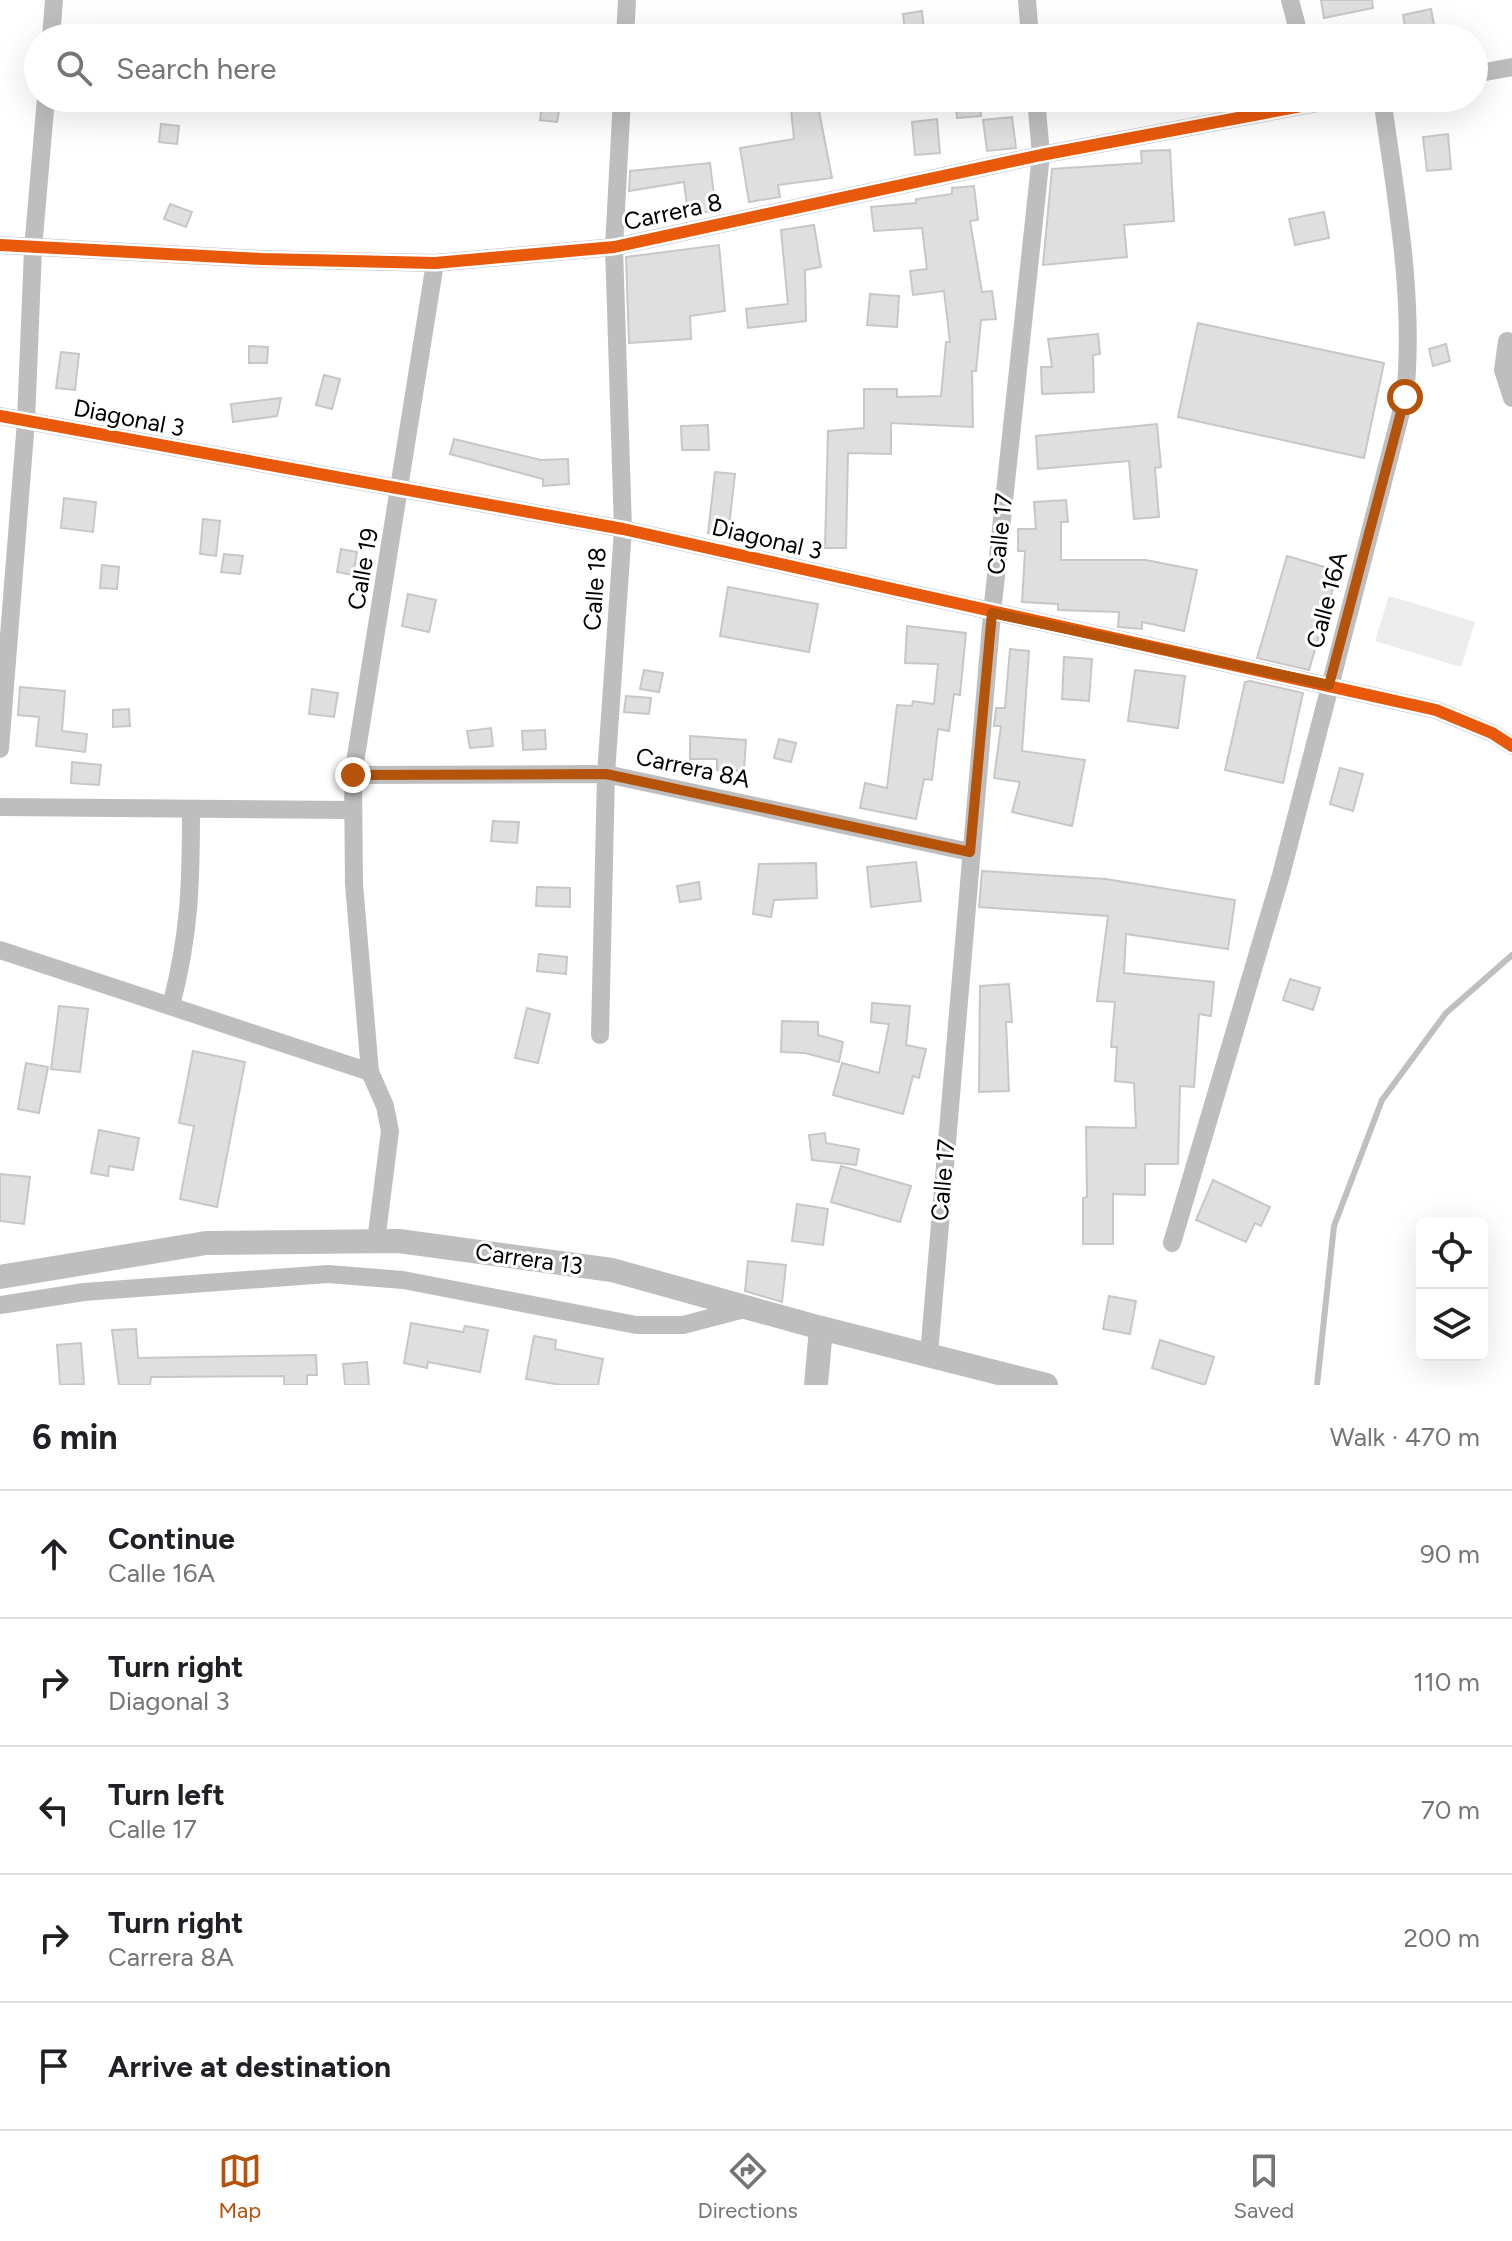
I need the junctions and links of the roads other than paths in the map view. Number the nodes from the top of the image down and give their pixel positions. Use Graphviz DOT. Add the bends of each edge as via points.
graph roads {
  1 [pos="54,0"];
  2 [pos="627,0"];
  3 [pos="1027,0"];
  4 [pos="1290,0"];
  5 [pos="52,24"];
  6 [pos="626,24"];
  7 [pos="1029,24"];
  8 [pos="1296,24"];
  9 [pos="1512,67"];
  10 [pos="1488,71"];
  11 [pos="45,112"];
  12 [pos="621,112"];
  13 [pos="1037,112"];
  14 [pos="1260,112"];
  15 [pos="1384,112"];
  16 [pos="1041,155"];
  17 [pos="0,245"];
  18 [pos="614,247"];
  19 [pos="33,249"];
  20 [pos="435,263"];
  21 [pos="1507,341"];
  22 [pos="1512,398"];
  23 [pos="0,416"];
  24 [pos="26,421"];
  25 [pos="401,491"];
  26 [pos="623,529"];
  27 [pos="992,613"];
  28 [pos="1329,685"];
  29 [pos="1512,746"];
  30 [pos="0,749"];
  31 [pos="606,774"];
  32 [pos="353,775"];
  33 [pos="0,807"];
  34 [pos="191,809"];
  35 [pos="352,810"];
  36 [pos="970,852"];
  37 [pos="0,950"];
  38 [pos="171,1006"];
  39 [pos="600,1035"];
  40 [pos="370,1072"];
  41 [pos="376,1241"];
  42 [pos="1172,1243"];
  43 [pos="0,1277"];
  44 [pos="0,1305"];
  45 [pos="748,1308"];
  46 [pos="821,1328"];
  47 [pos="929,1354"];
  48 [pos="816,1385"];
  49 [pos="1046,1385"];
  1 -- 5 [label="street"];
  2 -- 6 [label="street"];
  3 -- 7 [label="street"];
  4 -- 8 [label="street"];
  9 -- 10 [label="street"];
  11 -- 19 [label="street"];
  12 -- 18 [label="street, Calle 18"];
  13 -- 16 [label="street, Calle 17"];
  14 -- 16 [label="street, Carrera 8"];
  15 -- 28 [label="street, Calle 16A" via="1407,278 1410,347 1405,397"];
  16 -- 18 [label="street, Carrera 8"];
  16 -- 27 [label="street, Calle 17"];
  17 -- 19 [label="street, Carrera 8"];
  18 -- 20 [label="street, Carrera 8"];
  18 -- 26 [label="street, Calle 18"];
  19 -- 20 [label="street, Carrera 8"];
  19 -- 24 [label="street"];
  20 -- 25 [label="street, Calle 19"];
  21 -- 22 [label="street" via="1503,370"];
  23 -- 24 [label="street, Diagonal 3"];
  24 -- 25 [label="street, Diagonal 3"];
  24 -- 30 [label="street"];
  25 -- 26 [label="street, Diagonal 3"];
  25 -- 32 [label="street, Calle 19"];
  26 -- 27 [label="street, Diagonal 3"];
  26 -- 31 [label="street, Calle 18"];
  27 -- 28 [label="street, Diagonal 3"];
  27 -- 36 [label="street, Calle 17"];
  28 -- 29 [label="street, Diagonal 3" via="1436,710"];
  28 -- 42 [label="street, Calle 16A" via="1281,875"];
  31 -- 32 [label="street, Carrera 8A"];
  31 -- 36 [label="street, Carrera 8A"];
  31 -- 39 [label="street, Calle 18"];
  32 -- 35 [label="street, Calle 19"];
  33 -- 34 [label="street"];
  34 -- 35 [label="street"];
  34 -- 38 [label="street" via="186,948"];
  35 -- 40 [label="street, Calle 19"];
  36 -- 47 [label="street, Calle 17"];
  37 -- 38 [label="street"];
  38 -- 40 [label="street"];
  40 -- 41 [label="street, Calle 19" via="390,1131"];
  41 -- 43 [label="street, Carrera 13" via="206,1243"];
  41 -- 45 [label="street, Carrera 13" via="612,1270"];
  44 -- 45 [label="street" via="84,1292 328,1274 403,1280 636,1325 683,1325"];
  45 -- 46 [label="street, Carrera 13"];
  46 -- 47 [label="street, Carrera 13"];
  46 -- 48 [label="street"];
  47 -- 49 [label="street, Carrera 13"];
}
